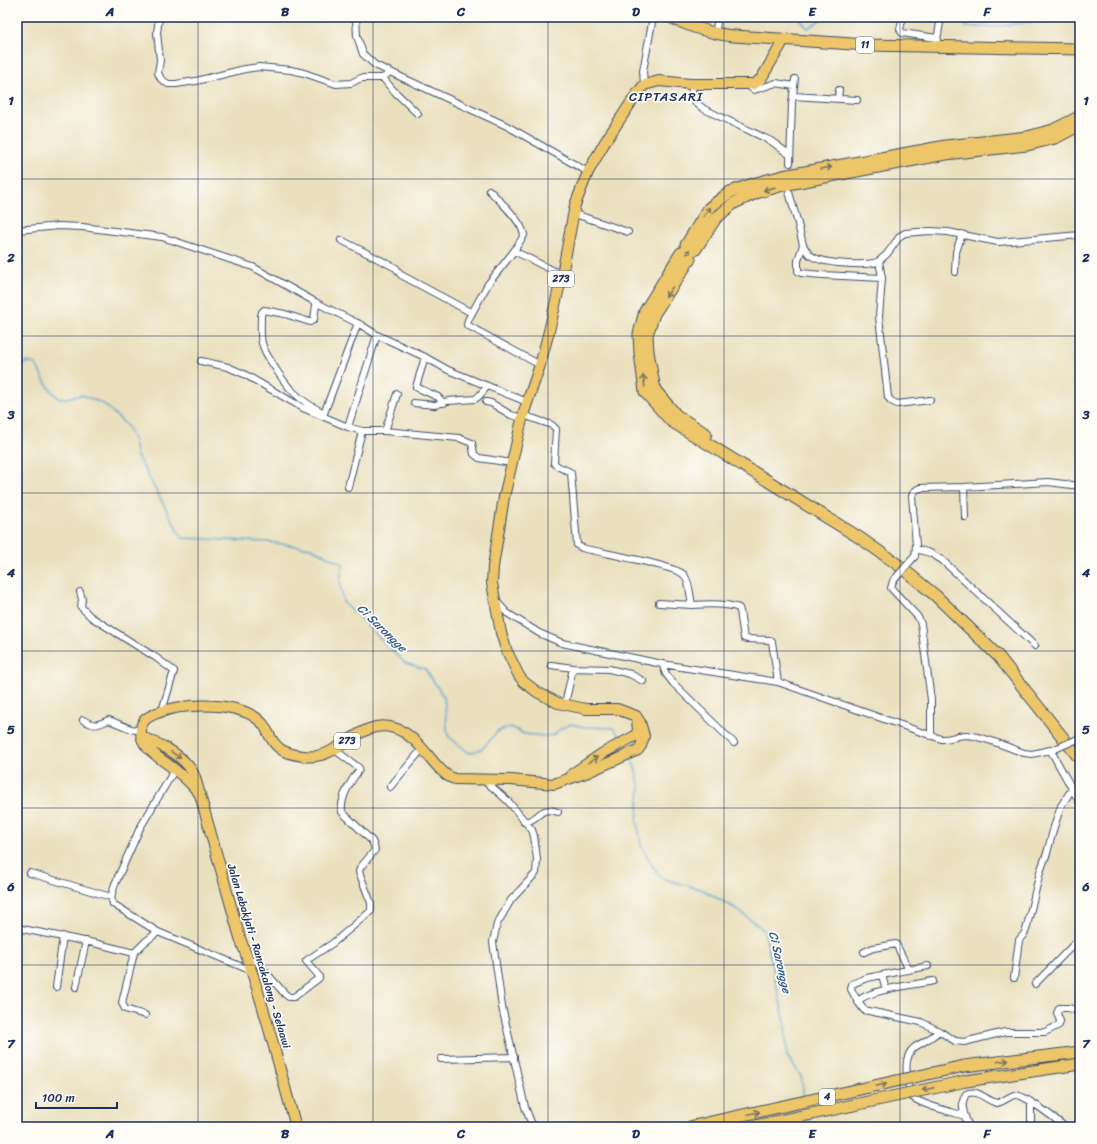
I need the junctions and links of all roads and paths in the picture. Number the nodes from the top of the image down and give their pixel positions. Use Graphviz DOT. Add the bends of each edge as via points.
graph roads {
  1 [pos="159,17"];
  2 [pos="356,17"];
  3 [pos="653,17"];
  4 [pos="670,17"];
  5 [pos="718,17"];
  6 [pos="903,17"];
  7 [pos="941,17"];
  8 [pos="715,29"];
  9 [pos="784,40"];
  10 [pos="936,42"];
  11 [pos="1080,49"];
  12 [pos="390,72"];
  13 [pos="383,78"];
  14 [pos="794,79"];
  15 [pos="690,84"];
  16 [pos="750,84"];
  17 [pos="644,85"];
  18 [pos="794,86"];
  19 [pos="839,90"];
  20 [pos="793,96"];
  21 [pos="838,98"];
  22 [pos="857,100"];
  23 [pos="418,114"];
  24 [pos="1080,115"];
  25 [pos="1080,125"];
  26 [pos="790,155"];
  27 [pos="790,163"];
  28 [pos="588,172"];
  29 [pos="489,190"];
  30 [pos="789,192"];
  31 [pos="572,214"];
  32 [pos="17,230"];
  33 [pos="628,232"];
  34 [pos="962,234"];
  35 [pos="1080,235"];
  36 [pos="341,240"];
  37 [pos="803,245"];
  38 [pos="514,252"];
  39 [pos="688,252"];
  40 [pos="879,261"];
  41 [pos="955,272"];
  42 [pos="562,275"];
  43 [pos="882,278"];
  44 [pos="317,303"];
  45 [pos="472,313"];
  46 [pos="358,323"];
  47 [pos="378,336"];
  48 [pos="425,357"];
  49 [pos="201,361"];
  50 [pos="540,365"];
  51 [pos="488,386"];
  52 [pos="397,394"];
  53 [pos="930,400"];
  54 [pos="486,402"];
  55 [pos="527,402"];
  56 [pos="414,403"];
  57 [pos="444,403"];
  58 [pos="312,407"];
  59 [pos="303,408"];
  60 [pos="324,414"];
  61 [pos="523,416"];
  62 [pos="348,427"];
  63 [pos="362,431"];
  64 [pos="385,431"];
  65 [pos="512,463"];
  66 [pos="1080,486"];
  67 [pos="348,487"];
  68 [pos="964,487"];
  69 [pos="965,517"];
  70 [pos="915,553"];
  71 [pos="80,592"];
  72 [pos="495,601"];
  73 [pos="659,603"];
  74 [pos="692,605"];
  75 [pos="1035,646"];
  76 [pos="662,664"];
  77 [pos="551,665"];
  78 [pos="573,668"];
  79 [pos="643,681"];
  80 [pos="778,682"];
  81 [pos="565,704"];
  82 [pos="162,711"];
  83 [pos="636,716"];
  84 [pos="84,720"];
  85 [pos="141,734"];
  86 [pos="930,736"];
  87 [pos="1080,738"];
  88 [pos="734,743"];
  89 [pos="423,748"];
  90 [pos="335,750"];
  91 [pos="1053,750"];
  92 [pos="1080,750"];
  93 [pos="1080,759"];
  94 [pos="175,769"];
  95 [pos="483,779"];
  96 [pos="570,779"];
  97 [pos="390,787"];
  98 [pos="1072,789"];
  99 [pos="198,792"];
  100 [pos="1080,803"];
  101 [pos="558,812"];
  102 [pos="524,822"];
  103 [pos="30,873"];
  104 [pos="111,897"];
  105 [pos="17,928"];
  106 [pos="158,932"];
  107 [pos="63,936"];
  108 [pos="1080,938"];
  109 [pos="86,941"];
  110 [pos="864,952"];
  111 [pos="134,953"];
  112 [pos="251,966"];
  113 [pos="928,966"];
  114 [pos="909,970"];
  115 [pos="882,975"];
  116 [pos="1014,978"];
  117 [pos="933,981"];
  118 [pos="1035,984"];
  119 [pos="76,986"];
  120 [pos="56,987"];
  121 [pos="886,990"];
  122 [pos="858,1002"];
  123 [pos="1080,1011"];
  124 [pos="146,1015"];
  125 [pos="939,1031"];
  126 [pos="1080,1046"];
  127 [pos="1080,1052"];
  128 [pos="514,1057"];
  129 [pos="441,1059"];
  130 [pos="1023,1059"];
  131 [pos="1080,1064"];
  132 [pos="1031,1102"];
  133 [pos="965,1116"];
  134 [pos="296,1127"];
  135 [pos="533,1127"];
  136 [pos="689,1127"];
  137 [pos="751,1127"];
  138 [pos="969,1127"];
  139 [pos="1031,1127"];
  140 [pos="1065,1127"];
  1 -- 13 [label="street" via="158,73 168,84 196,81 259,67 291,70 336,84 351,83 361,78"];
  2 -- 12 [label="street" via="357,36 363,54 375,65"];
  3 -- 17 [label="street" via="643,71"];
  4 -- 8 [label="highway, 11" via="700,30"];
  5 -- 8 [label="street"];
  6 -- 10 [label="street" via="900,29 902,33"];
  7 -- 10 [label="street"];
  8 -- 9 [label="highway, 11"];
  9 -- 10 [label="highway, 11" via="867,45"];
  9 -- 16 [label="main road" via="762,79"];
  10 -- 11 [label="highway, 11"];
  12 -- 13 [label="street"];
  12 -- 28 [label="street" via="507,126"];
  13 -- 23 [label="street"];
  14 -- 18 [label="street"];
  15 -- 16 [label="main road"];
  15 -- 17 [label="main road" via="659,81"];
  15 -- 26 [label="street" via="696,103 704,109 771,141"];
  16 -- 18 [label="street" via="754,90 776,83"];
  17 -- 28 [label="main road, 273" via="622,115"];
  18 -- 20 [label="street"];
  19 -- 21 [label="street"];
  20 -- 21 [label="street"];
  20 -- 26 [label="street"];
  21 -- 22 [label="street"];
  39 -- 24 [label="highway, one-way" via="709,208 730,192 756,182 946,146 1027,137 1053,130"];
  25 -- 39 [label="highway, one-way" via="1056,138 1027,145 946,154 783,185 756,193 734,203 716,218"];
  26 -- 27 [label="street"];
  28 -- 31 [label="main road, 273"];
  29 -- 38 [label="street" via="505,204 523,232 523,238"];
  30 -- 37 [label="street"];
  31 -- 33 [label="street"];
  31 -- 42 [label="main road, 273"];
  32 -- 44 [label="street" via="67,226 162,237 253,267"];
  34 -- 35 [label="street" via="998,242"];
  34 -- 40 [label="street" via="930,231 902,234"];
  34 -- 41 [label="street" via="956,252"];
  36 -- 45 [label="street" via="396,268 401,275"];
  37 -- 40 [label="street" via="810,255 825,262 871,264"];
  37 -- 43 [label="street" via="798,260 798,271 801,273"];
  38 -- 42 [label="street"];
  38 -- 45 [label="street" via="488,284"];
  39 -- 92 [label="highway, one-way" via="654,314 647,335 656,390 676,415 864,533 932,585 997,647"];
  93 -- 39 [label="highway, one-way" via="998,656 936,596 898,564 860,538 671,421 645,392 639,334 645,311"];
  40 -- 43 [label="street"];
  42 -- 50 [label="main road, 273"];
  43 -- 53 [label="street" via="879,317 888,397 897,404"];
  44 -- 46 [label="street"];
  44 -- 58 [label="street" via="314,319 310,322 267,310 263,311 261,316 262,341 266,354 283,382"];
  45 -- 50 [label="street" via="467,325"];
  46 -- 47 [label="street"];
  46 -- 60 [label="street"];
  47 -- 48 [label="street"];
  47 -- 62 [label="street"];
  48 -- 51 [label="street" via="448,370"];
  48 -- 57 [label="street" via="416,387 438,397"];
  49 -- 59 [label="street" via="228,367 244,374"];
  50 -- 55 [label="main road, 273"];
  51 -- 55 [label="street"];
  51 -- 57 [label="street" via="475,399"];
  52 -- 64 [label="street"];
  54 -- 61 [label="street" via="511,415"];
  55 -- 61 [label="main road, 273"];
  56 -- 57 [label="street"];
  58 -- 59 [label="street"];
  58 -- 60 [label="street"];
  59 -- 60 [label="street"];
  60 -- 62 [label="street"];
  61 -- 65 [label="main road, 273"];
  61 -- 74 [label="street" via="552,425 556,429 554,463 571,473 578,547 641,560 682,572"];
  62 -- 63 [label="street"];
  63 -- 64 [label="street"];
  63 -- 67 [label="street"];
  64 -- 65 [label="street" via="459,438 472,443 474,454 479,458"];
  65 -- 72 [label="main road, 273" via="493,567"];
  66 -- 68 [label="street" via="1048,482"];
  68 -- 69 [label="street"];
  68 -- 70 [label="street" via="920,488 913,493"];
  70 -- 75 [label="street" via="930,553 942,560"];
  70 -- 86 [label="street, bridge" via="891,588 918,617 921,624 932,700"];
  71 -- 82 [label="street" via="81,607 87,614 174,671"];
  72 -- 76 [label="street" via="507,613 562,643"];
  72 -- 81 [label="main road, 273" via="503,639 519,676 551,700"];
  73 -- 74 [label="street"];
  74 -- 80 [label="street" via="739,608 744,638 772,642"];
  76 -- 80 [label="street"];
  76 -- 88 [label="street" via="673,684"];
  77 -- 78 [label="street"];
  78 -- 79 [label="street" via="609,669 630,674"];
  78 -- 81 [label="street"];
  80 -- 86 [label="street"];
  81 -- 83 [label="main road, 273" via="586,709 617,708"];
  82 -- 85 [label="main road, 273" via="147,718 142,725"];
  82 -- 90 [label="main road, 273" via="200,706 244,712 263,724 276,746 287,753 312,757"];
  96 -- 83 [label="main road, one-way" via="578,769 635,736 638,731"];
  83 -- 96 [label="main road, 273" via="644,736 638,750"];
  84 -- 85 [label="street" via="97,726 109,720"];
  85 -- 94 [label="main road, Jalan Lebakjati - Rancakalong - Selaawi" via="147,748"];
  85 -- 99 [label="main road, Jalan Lebakjati - Rancakalong - Selaawi, one-way" via="185,762 192,770"];
  86 -- 91 [label="street" via="945,739 962,735 972,736 1032,754"];
  87 -- 91 [label="street, bridge"];
  89 -- 90 [label="main road, 273" via="400,730 378,726 362,732"];
  89 -- 95 [label="main road, 273" via="446,776 455,779"];
  89 -- 97 [label="street"];
  90 -- 112 [label="street" via="359,768 345,794 341,809 374,846 359,872 371,903 371,910 333,943 306,961 319,977 294,997 285,994 255,960"];
  91 -- 98 [label="street"];
  94 -- 99 [label="main road, Jalan Lebakjati - Rancakalong - Selaawi"];
  94 -- 104 [label="street" via="140,828"];
  95 -- 96 [label="main road, 273" via="554,784"];
  95 -- 102 [label="street" via="508,801"];
  98 -- 100 [label="street"];
  98 -- 116 [label="street" via="1056,820 1026,930 1019,940"];
  99 -- 112 [label="main road, Jalan Lebakjati - Rancakalong - Selaawi" via="240,938"];
  101 -- 102 [label="street" via="543,811 531,821"];
  102 -- 128 [label="street" via="534,836 536,873 511,900 497,924 493,942 502,1008"];
  103 -- 104 [label="street"];
  104 -- 106 [label="street" via="113,904"];
  105 -- 107 [label="street"];
  106 -- 111 [label="street"];
  106 -- 112 [label="street"];
  107 -- 109 [label="street"];
  107 -- 120 [label="street"];
  108 -- 118 [label="street"];
  109 -- 111 [label="street"];
  109 -- 119 [label="street"];
  110 -- 114 [label="street" via="896,944"];
  111 -- 124 [label="street" via="122,1003 126,1009"];
  112 -- 134 [label="main road, Jalan Lebakjati - Rancakalong - Selaawi"];
  113 -- 114 [label="street"];
  114 -- 115 [label="street"];
  115 -- 121 [label="street"];
  115 -- 122 [label="street" via="852,984"];
  117 -- 121 [label="street"];
  121 -- 122 [label="street" via="863,996"];
  122 -- 125 [label="street" via="864,1010 921,1022"];
  123 -- 125 [label="street" via="1060,1008 1057,1013 1059,1025 1045,1032 1005,1032 964,1042 956,1041"];
  125 -- 133 [label="street" via="915,1047 908,1056 910,1095 919,1102"];
  126 -- 130 [label="highway"];
  127 -- 130 [label="highway, 4"];
  128 -- 129 [label="street"];
  128 -- 135 [label="street" via="525,1107"];
  136 -- 130 [label="highway, 4, one-way, bridge" via="964,1066"];
  131 -- 137 [label="highway, 4, one-way, bridge" via="966,1081"];
  132 -- 133 [label="street" via="1014,1095 997,1103 976,1092 969,1092 963,1102"];
  132 -- 139 [label="street"];
  132 -- 140 [label="street"];
  133 -- 138 [label="street"];
}
